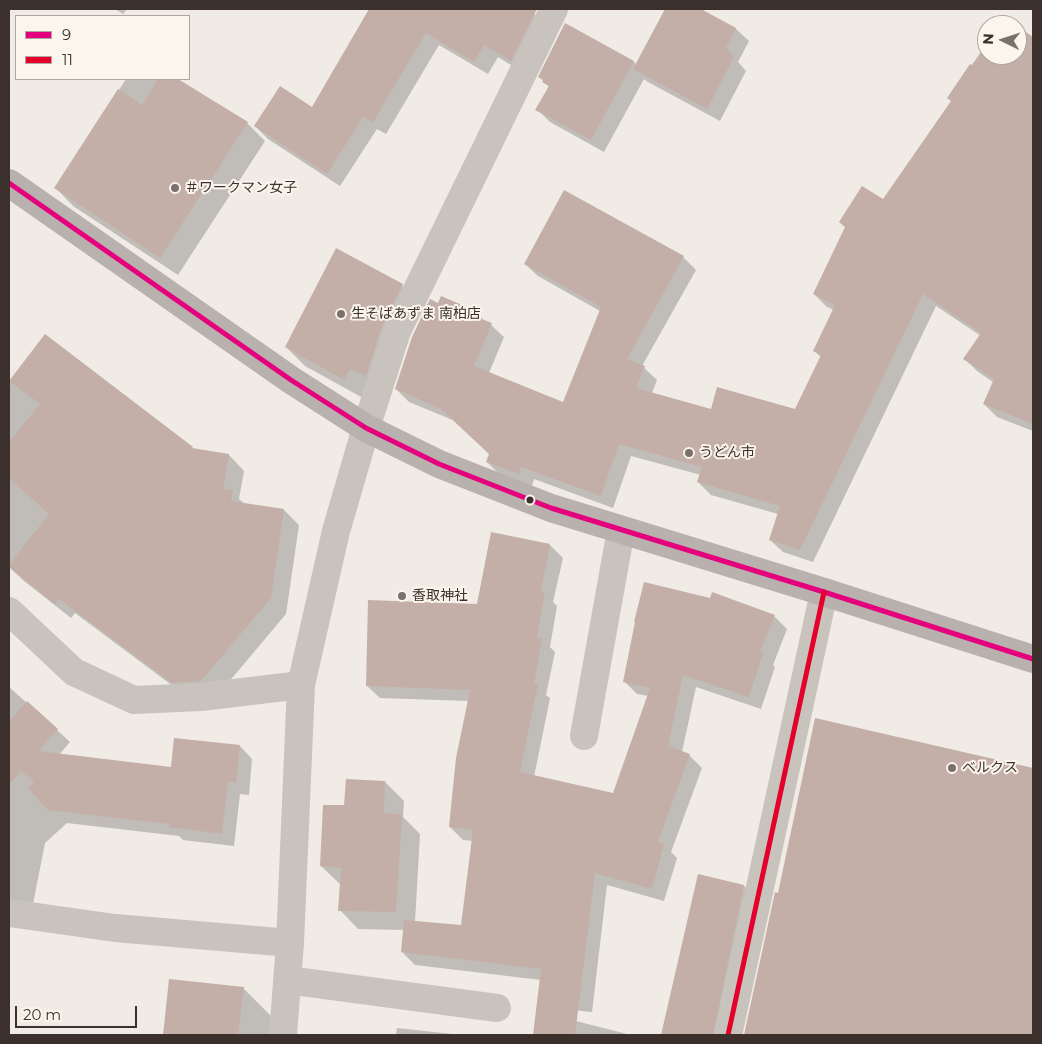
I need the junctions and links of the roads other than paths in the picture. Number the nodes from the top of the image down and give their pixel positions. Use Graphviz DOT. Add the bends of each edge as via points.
graph roads {
  1 [pos="554,9"];
  2 [pos="9,184"];
  3 [pos="366,428"];
  4 [pos="620,530"];
  5 [pos="824,592"];
  6 [pos="9,611"];
  7 [pos="1033,659"];
  8 [pos="301,685"];
  9 [pos="584,736"];
  10 [pos="9,913"];
  11 [pos="290,943"];
  12 [pos="287,980"];
  13 [pos="497,1008"];
  14 [pos="283,1035"];
  15 [pos="728,1035"];
  1 -- 3 [label="street" via="397,331"];
  2 -- 3 [label="main road" via="291,380"];
  3 -- 4 [label="main road" via="439,464 551,508"];
  3 -- 8 [label="street" via="336,531"];
  4 -- 5 [label="main road"];
  4 -- 9 [label="street"];
  5 -- 7 [label="main road"];
  5 -- 15 [label="street"];
  6 -- 8 [label="street" via="74,672 134,700 201,697"];
  8 -- 11 [label="street"];
  10 -- 11 [label="street" via="116,928"];
  11 -- 12 [label="street"];
  12 -- 13 [label="street"];
  12 -- 14 [label="street"];
}
